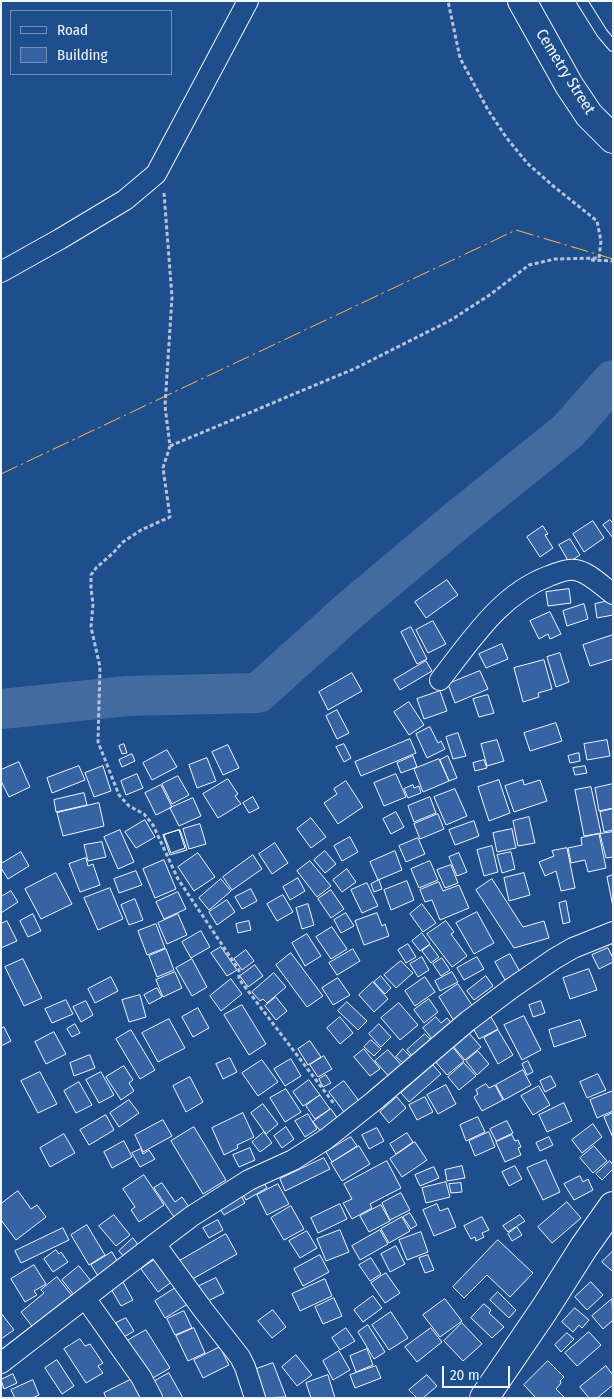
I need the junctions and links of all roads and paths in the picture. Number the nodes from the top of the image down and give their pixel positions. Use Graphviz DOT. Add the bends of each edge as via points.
graph roads {
  1 [pos="248,1"];
  2 [pos="448,1"];
  3 [pos="522,1"];
  4 [pos="582,1"];
  5 [pos="613,46"];
  6 [pos="613,139"];
  7 [pos="156,174"];
  8 [pos="555,259"];
  9 [pos="613,261"];
  10 [pos="1,272"];
  11 [pos="170,446"];
  12 [pos="613,594"];
  13 [pos="440,680"];
  14 [pos="613,932"];
  15 [pos="348,1122"];
  16 [pos="613,1206"];
  17 [pos="155,1244"];
  18 [pos="85,1298"];
  19 [pos="1,1363"];
  20 [pos="152,1398"];
  21 [pos="254,1398"];
  22 [pos="484,1398"];
  1 -- 7 [label="street"];
  2 -- 8 [label="path" via="460,58 506,137 527,163 597,221 601,241 599,258"];
  3 -- 6 [label="street, Cemetry Street" via="569,85 589,115"];
  4 -- 5 [label="lane"];
  7 -- 10 [label="street" via="125,200"];
  7 -- 11 [label="path" via="164,192 172,297 165,406"];
  8 -- 9 [label="path"];
  8 -- 11 [label="path" via="529,266 451,320 356,368"];
  11 -- 15 [label="path" via="163,468 170,517 123,542 91,575 91,628 100,667 98,742 119,795 153,825 178,879 239,970 239,978"];
  12 -- 13 [label="street" via="585,573 574,570 561,571 538,580 490,617"];
  14 -- 15 [label="street" via="573,948 512,988"];
  15 -- 17 [label="street" via="306,1153 238,1187 192,1216"];
  16 -- 22 [label="street"];
  17 -- 18 [label="street"];
  17 -- 21 [label="street" via="240,1357"];
  18 -- 19 [label="street"];
  18 -- 20 [label="street" via="141,1377"];
}
